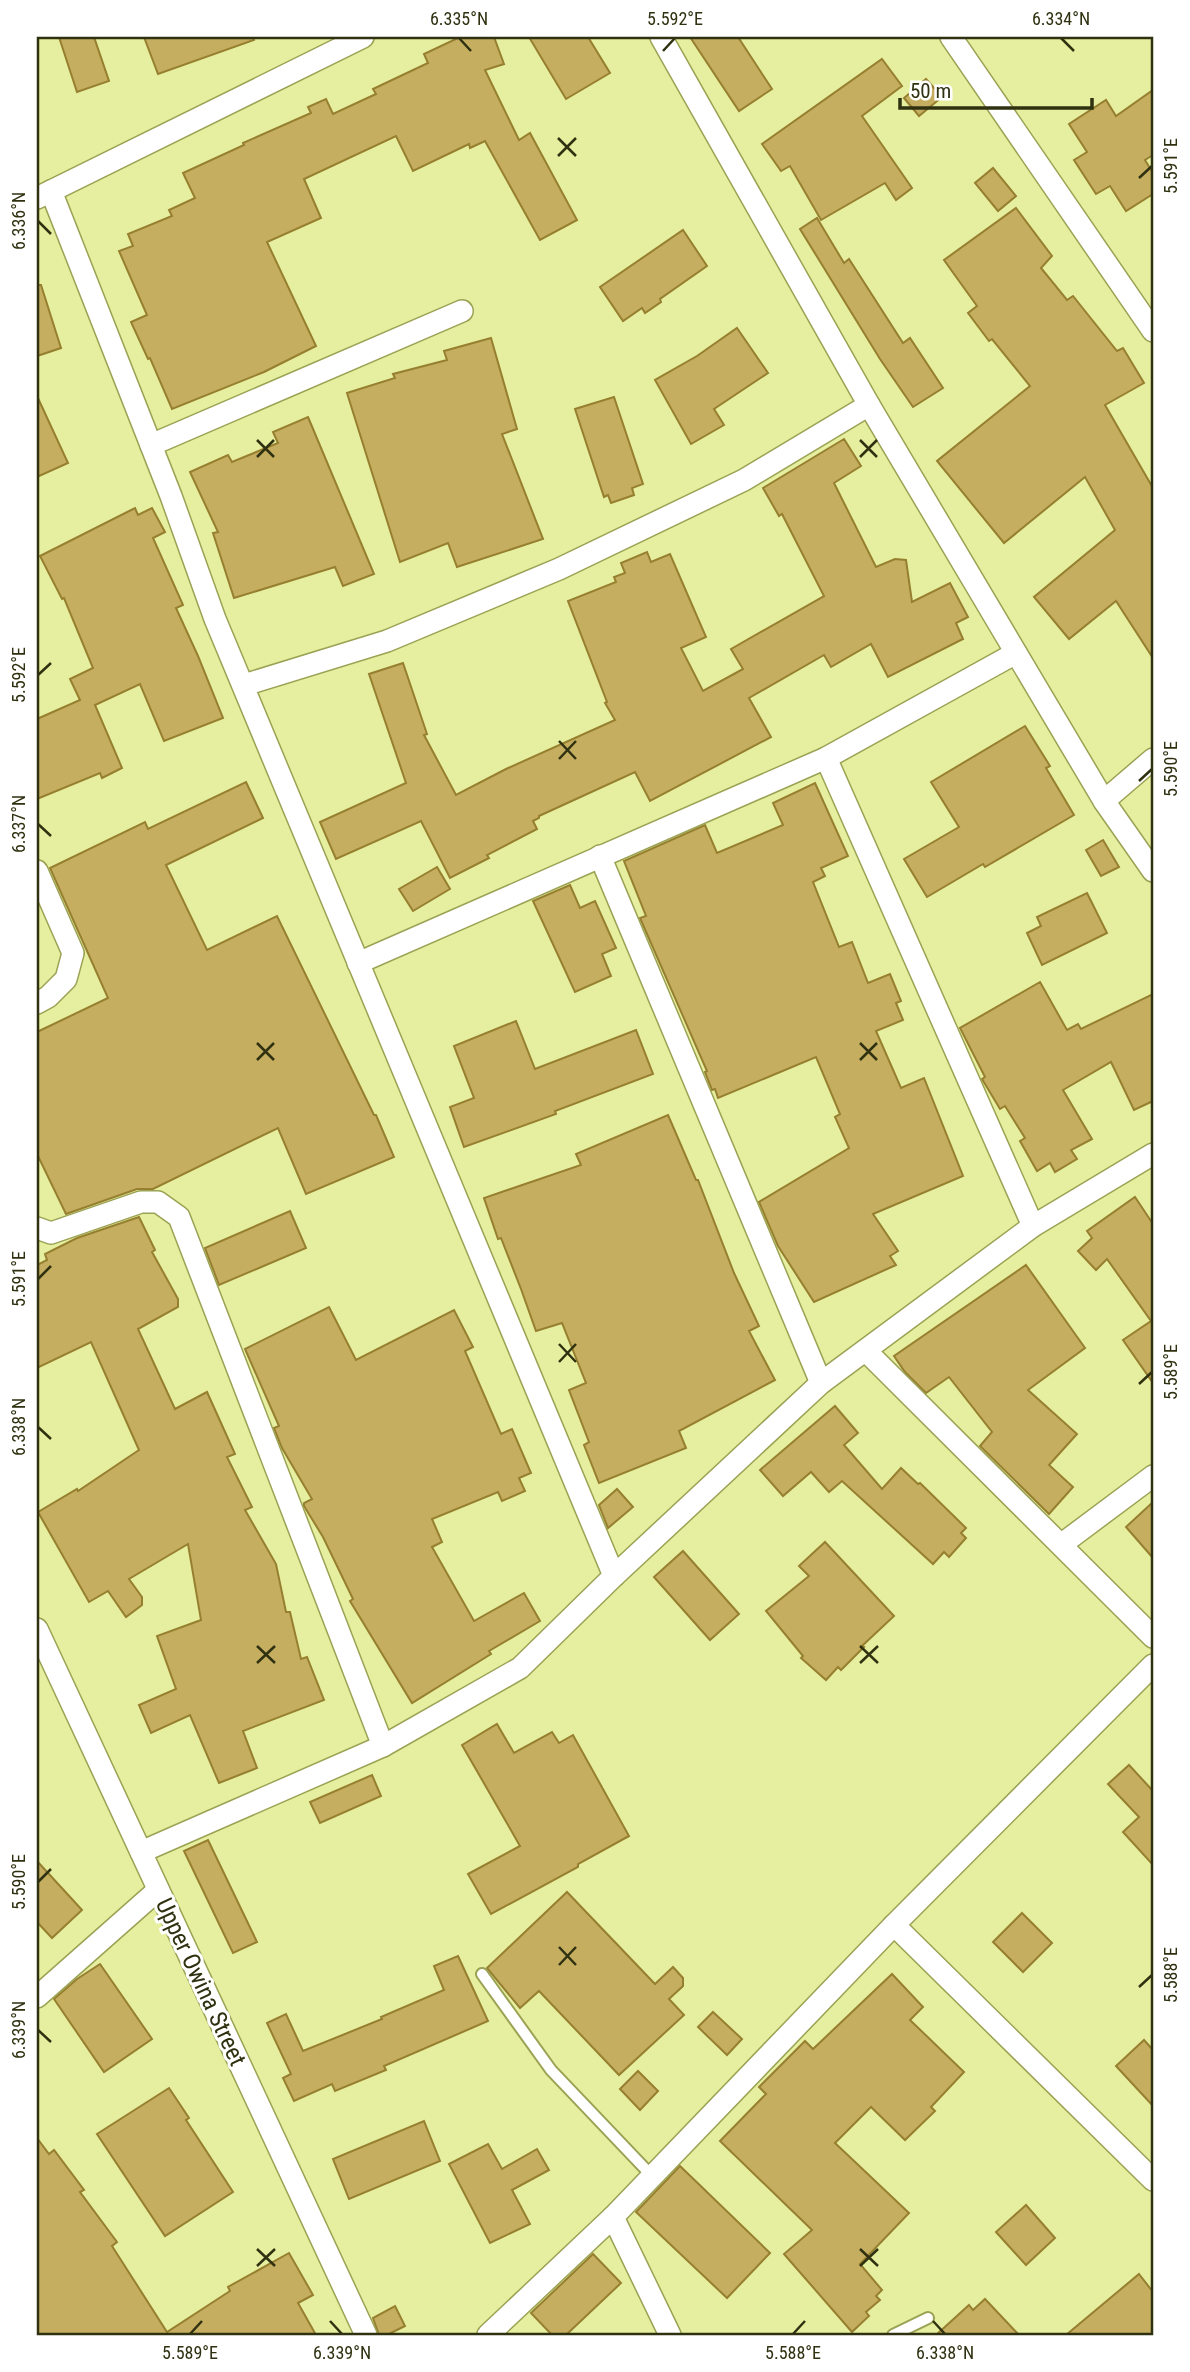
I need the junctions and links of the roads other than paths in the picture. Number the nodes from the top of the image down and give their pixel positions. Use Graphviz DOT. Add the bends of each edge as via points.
graph roads {
  1 [pos="363,37"];
  2 [pos="662,37"];
  3 [pos="951,37"];
  4 [pos="44,194"];
  5 [pos="462,311"];
  6 [pos="1153,331"];
  7 [pos="869,405"];
  8 [pos="151,445"];
  9 [pos="1016,653"];
  10 [pos="244,685"];
  11 [pos="827,758"];
  12 [pos="1153,759"];
  13 [pos="1104,801"];
  14 [pos="600,856"];
  15 [pos="37,870"];
  16 [pos="1153,871"];
  17 [pos="358,963"];
  18 [pos="37,1003"];
  19 [pos="1153,1154"];
  20 [pos="1033,1226"];
  21 [pos="37,1228"];
  22 [pos="866,1351"];
  23 [pos="821,1382"];
  24 [pos="1153,1476"];
  25 [pos="1062,1545"];
  26 [pos="614,1576"];
  27 [pos="38,1634"];
  28 [pos="1153,1637"];
  29 [pos="1153,1665"];
  30 [pos="383,1746"];
  31 [pos="141,1852"];
  32 [pos="158,1890"];
  33 [pos="894,1925"];
  34 [pos="482,1974"];
  35 [pos="37,1997"];
  36 [pos="652,2176"];
  37 [pos="1153,2180"];
  38 [pos="613,2217"];
  39 [pos="928,2318"];
  40 [pos="366,2335"];
  41 [pos="488,2335"];
  42 [pos="670,2335"];
  43 [pos="893,2335"];
  1 -- 4 [label="street"];
  2 -- 7 [label="street"];
  3 -- 6 [label="street"];
  4 -- 8 [label="street"];
  5 -- 8 [label="street"];
  7 -- 9 [label="street"];
  7 -- 10 [label="street" via="744,480 559,569 387,641"];
  8 -- 10 [label="street"];
  9 -- 11 [label="street"];
  9 -- 13 [label="street"];
  10 -- 17 [label="street"];
  11 -- 14 [label="street"];
  11 -- 20 [label="street"];
  12 -- 13 [label="street"];
  13 -- 16 [label="street"];
  14 -- 17 [label="street"];
  14 -- 23 [label="street"];
  15 -- 18 [label="street" via="73,953 66,979"];
  17 -- 26 [label="street"];
  19 -- 20 [label="street"];
  20 -- 22 [label="street"];
  21 -- 30 [label="street" via="51,1233 141,1202 158,1202 179,1217"];
  22 -- 23 [label="street"];
  22 -- 25 [label="street"];
  23 -- 26 [label="street"];
  24 -- 25 [label="street"];
  25 -- 28 [label="street"];
  26 -- 30 [label="street" via="520,1668"];
  27 -- 31 [label="street, Upper Owina Street"];
  29 -- 33 [label="street"];
  30 -- 31 [label="street"];
  31 -- 32 [label="street, Upper Owina Street"];
  32 -- 35 [label="street"];
  32 -- 40 [label="street, Upper Owina Street"];
  33 -- 36 [label="street"];
  33 -- 37 [label="street"];
  34 -- 36 [label="lane" via="551,2070"];
  36 -- 38 [label="street"];
  38 -- 41 [label="street"];
  38 -- 42 [label="street"];
  39 -- 43 [label="lane"];
}
